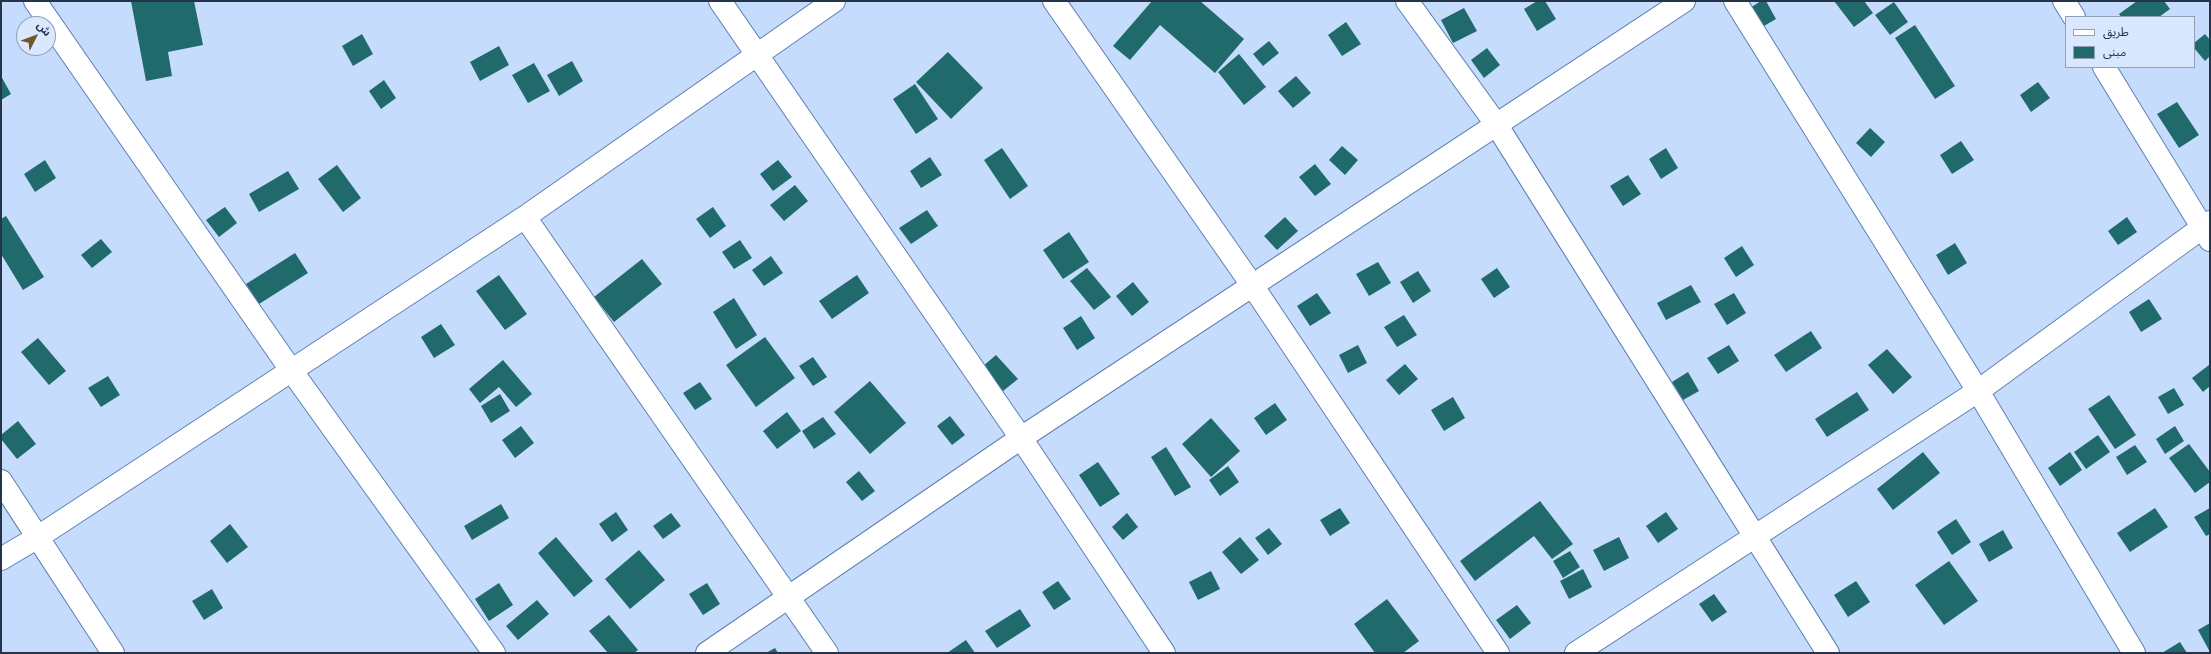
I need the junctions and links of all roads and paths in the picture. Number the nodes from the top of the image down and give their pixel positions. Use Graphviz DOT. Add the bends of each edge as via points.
graph roads {
  1 [pos="35,1"];
  2 [pos="720,1"];
  3 [pos="834,1"];
  4 [pos="1054,1"];
  5 [pos="1407,1"];
  6 [pos="1684,1"];
  7 [pos="1735,1"];
  8 [pos="2064,1"];
  9 [pos="2073,16"];
  10 [pos="758,55"];
  11 [pos="2105,68"];
  12 [pos="1496,124"];
  13 [pos="525,217"];
  14 [pos="2207,229"];
  15 [pos="1252,285"];
  16 [pos="290,370"];
  17 [pos="1978,391"];
  18 [pos="1021,438"];
  19 [pos="1,481"];
  20 [pos="38,537"];
  21 [pos="1753,537"];
  22 [pos="1,559"];
  23 [pos="790,597"];
  24 [pos="2133,652"];
  25 [pos="113,653"];
  26 [pos="494,653"];
  27 [pos="708,653"];
  28 [pos="827,653"];
  29 [pos="1164,653"];
  30 [pos="1498,653"];
  31 [pos="1576,653"];
  32 [pos="1828,653"];
  1 -- 16 [label="street"];
  2 -- 10 [label="street"];
  3 -- 10 [label="street"];
  4 -- 15 [label="street"];
  5 -- 12 [label="street"];
  6 -- 12 [label="street"];
  7 -- 17 [label="street"];
  8 -- 9 [label="street"];
  10 -- 13 [label="street"];
  10 -- 18 [label="street"];
  11 -- 14 [label="street"];
  12 -- 15 [label="street"];
  12 -- 21 [label="street"];
  13 -- 16 [label="street"];
  13 -- 23 [label="street"];
  14 -- 17 [label="street"];
  15 -- 18 [label="street"];
  15 -- 30 [label="street"];
  16 -- 20 [label="street"];
  16 -- 26 [label="street"];
  17 -- 21 [label="street"];
  17 -- 24 [label="street"];
  18 -- 23 [label="street"];
  18 -- 29 [label="street"];
  19 -- 20 [label="street"];
  20 -- 22 [label="street"];
  20 -- 25 [label="street"];
  21 -- 31 [label="street"];
  21 -- 32 [label="street"];
  23 -- 27 [label="street"];
  23 -- 28 [label="street"];
}
